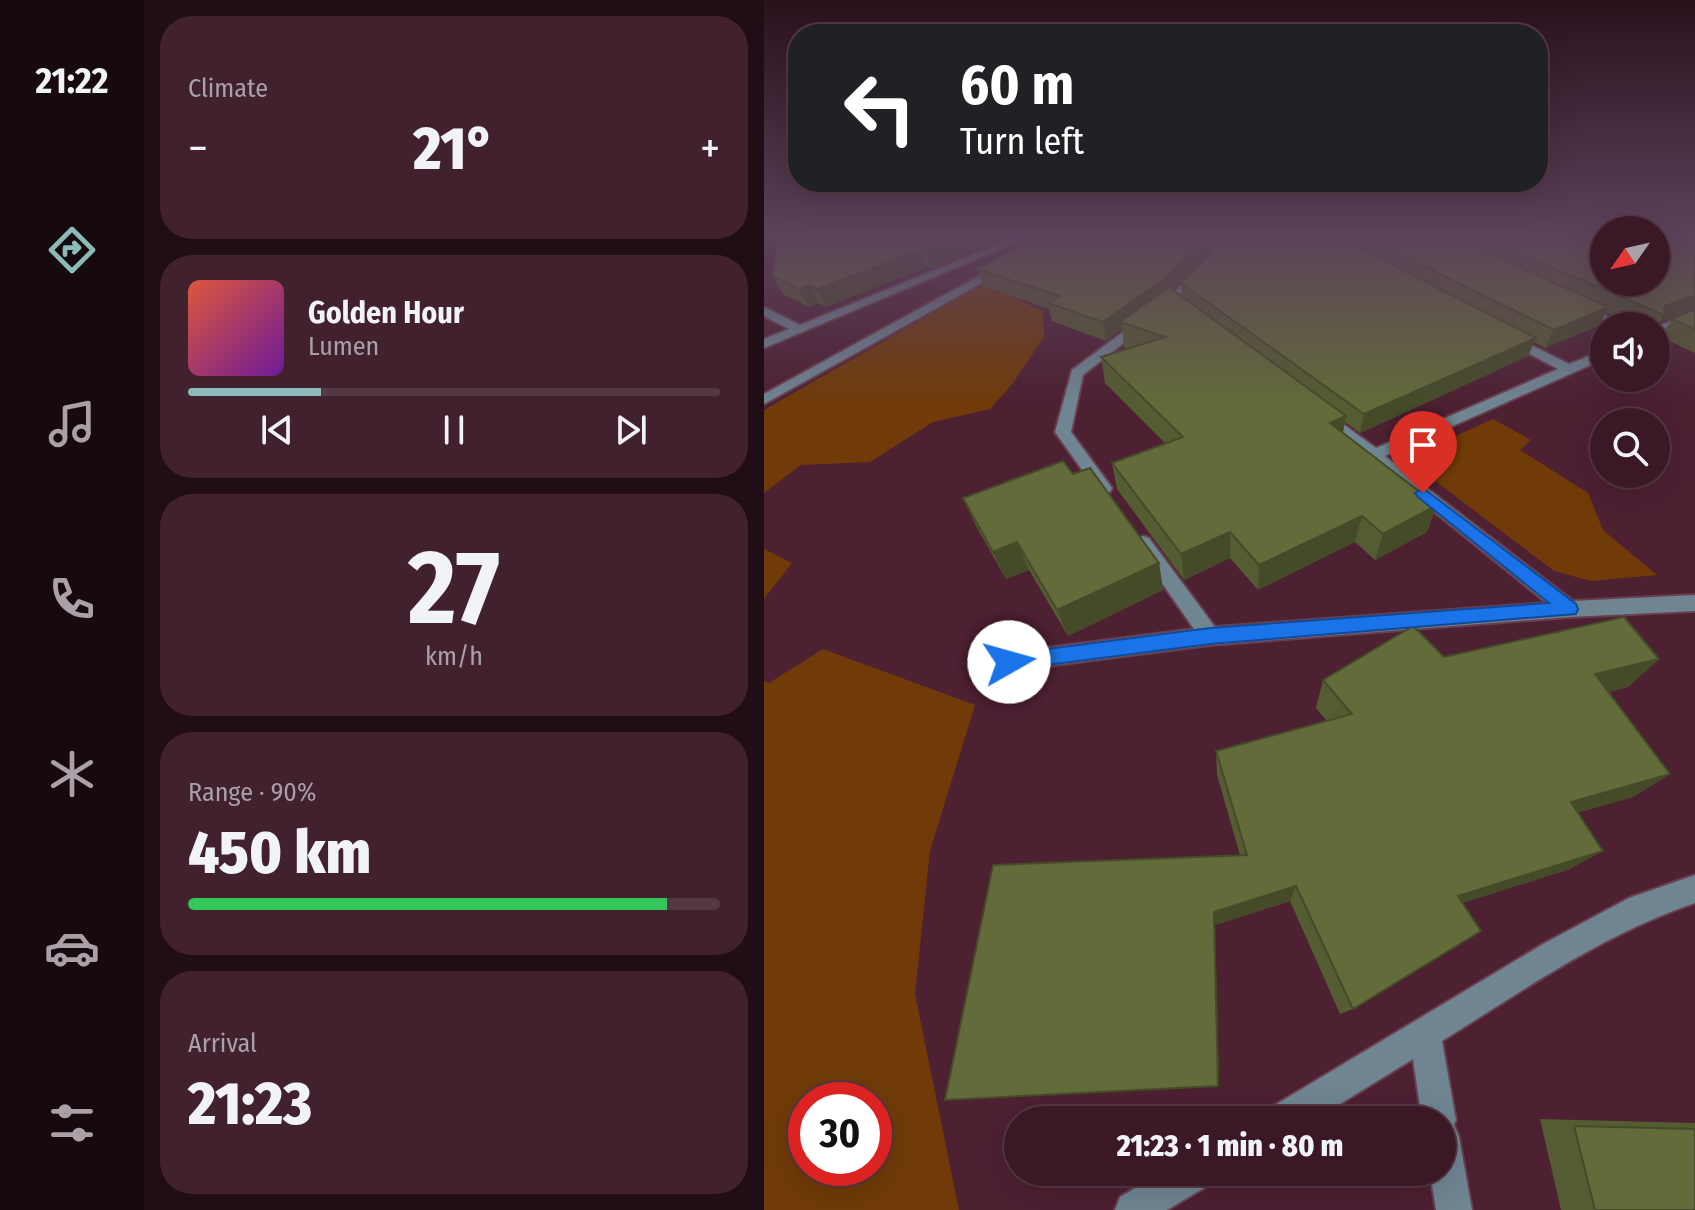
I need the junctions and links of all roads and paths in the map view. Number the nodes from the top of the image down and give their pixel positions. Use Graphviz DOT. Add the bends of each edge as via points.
graph roads {
  1 [pos="891,292"];
  2 [pos="958,292"];
  3 [pos="1188,292"];
  4 [pos="1562,300"];
  5 [pos="764,311"];
  6 [pos="1590,313"];
  7 [pos="1695,315"];
  8 [pos="1670,326"];
  9 [pos="800,330"];
  10 [pos="1497,332"];
  11 [pos="764,344"];
  12 [pos="1590,360"];
  13 [pos="1568,369"];
  14 [pos="764,400"];
  15 [pos="1311,407"];
  16 [pos="1374,455"];
  17 [pos="1118,508"];
  18 [pos="1137,534"];
  19 [pos="1695,603"];
  20 [pos="1569,609"];
  21 [pos="1210,636"];
  22 [pos="1009,662"];
  23 [pos="1695,889"];
  24 [pos="1425,1034"];
  25 [pos="1305,1106"];
  26 [pos="1437,1106"];
  27 [pos="1173,1186"];
  28 [pos="1450,1186"];
  29 [pos="1133,1210"];
  30 [pos="1454,1210"];
  1 -- 9 [label="street"];
  2 -- 14 [label="street"];
  3 -- 17 [label="street" via="1077,373 1063,432"];
  4 -- 6 [label="street"];
  5 -- 9 [label="street"];
  7 -- 8 [label="street"];
  9 -- 11 [label="street"];
  10 -- 13 [label="street"];
  12 -- 13 [label="street"];
  13 -- 16 [label="street"];
  15 -- 16 [label="street"];
  16 -- 20 [label="street"];
  18 -- 21 [label="street"];
  19 -- 20 [label="street"];
  20 -- 21 [label="street"];
  21 -- 22 [label="street"];
  23 -- 24 [label="street" via="1627,914"];
  24 -- 25 [label="street"];
  24 -- 26 [label="street"];
  27 -- 29 [label="street"];
  28 -- 30 [label="street"];
}
